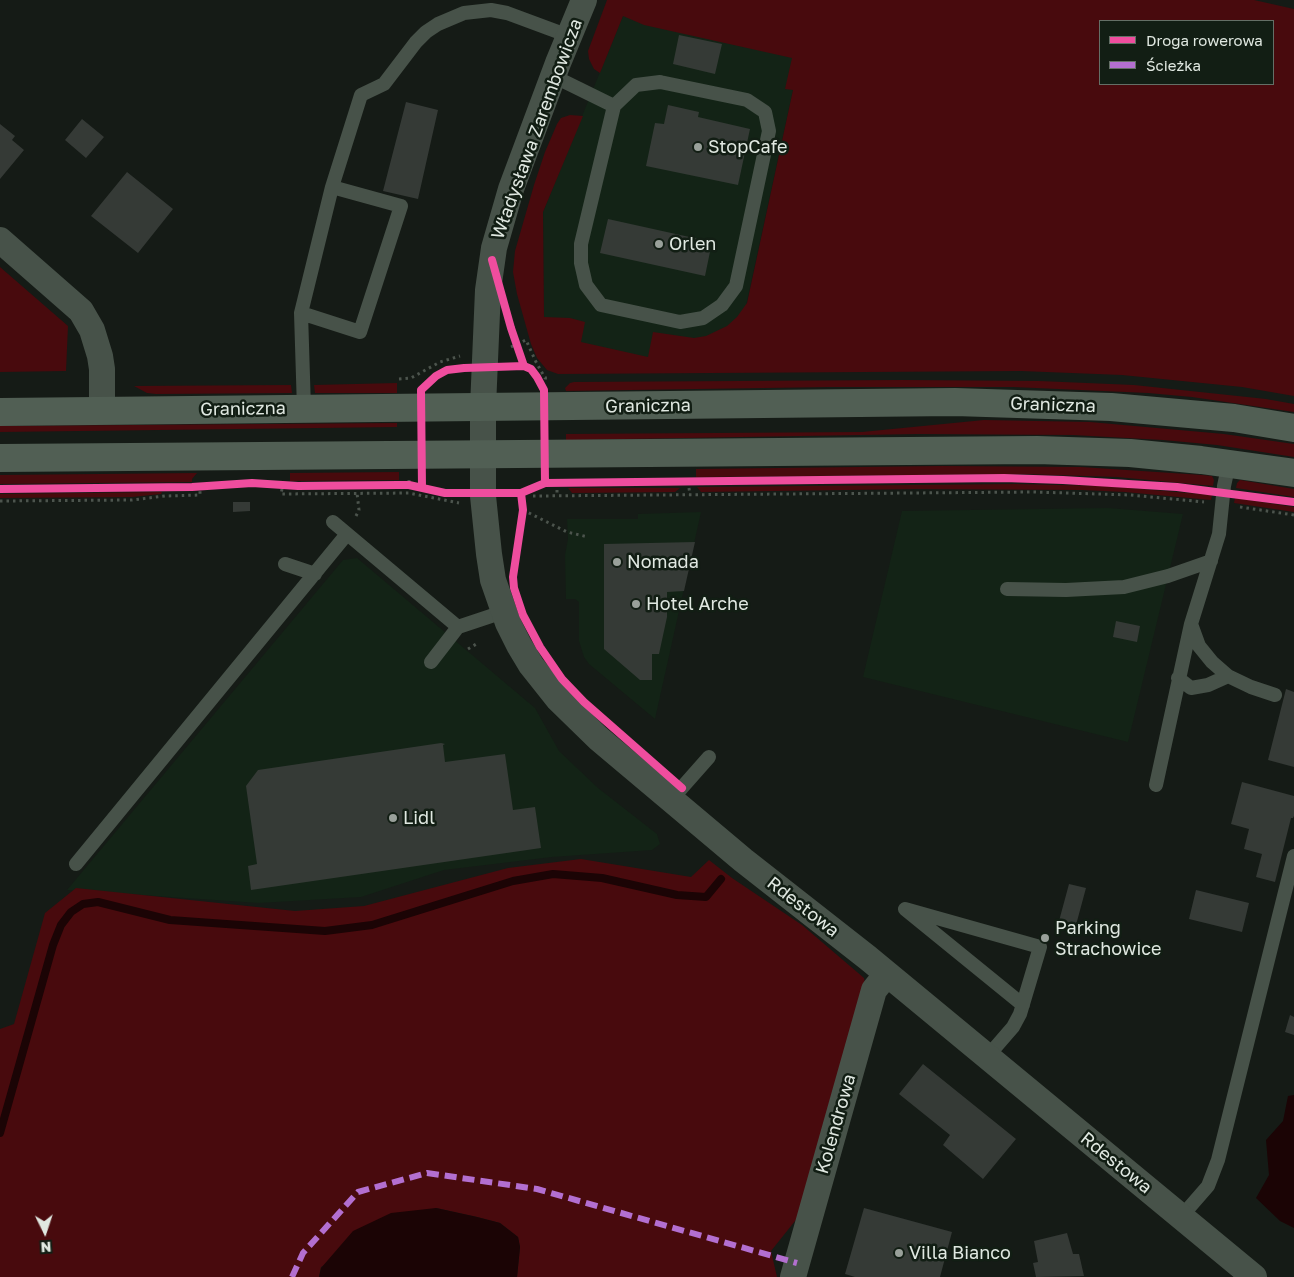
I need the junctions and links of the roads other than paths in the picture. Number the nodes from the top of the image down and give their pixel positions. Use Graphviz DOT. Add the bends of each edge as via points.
graph roads {
  1 [pos="584,0"];
  2 [pos="569,36"];
  3 [pos="553,76"];
  4 [pos="614,106"];
  5 [pos="332,187"];
  6 [pos="0,240"];
  7 [pos="301,312"];
  8 [pos="483,407"];
  9 [pos="304,409"];
  10 [pos="102,411"];
  11 [pos="0,412"];
  12 [pos="1294,428"];
  13 [pos="482,455"];
  14 [pos="0,458"];
  15 [pos="1229,464"];
  16 [pos="1294,473"];
  17 [pos="333,522"];
  18 [pos="347,534"];
  19 [pos="1211,562"];
  20 [pos="285,564"];
  21 [pos="315,574"];
  22 [pos="1007,589"];
  23 [pos="503,612"];
  24 [pos="1191,624"];
  25 [pos="458,627"];
  26 [pos="431,662"];
  27 [pos="1228,676"];
  28 [pos="1178,678"];
  29 [pos="1275,695"];
  30 [pos="709,757"];
  31 [pos="1156,785"];
  32 [pos="671,800"];
  33 [pos="1294,856"];
  34 [pos="76,864"];
  35 [pos="887,974"];
  36 [pos="1023,1006"];
  37 [pos="987,1057"];
  38 [pos="1181,1217"];
  39 [pos="793,1277"];
  40 [pos="1254,1277"];
  1 -- 2 [label="street, Władysława Zarembowicza"];
  2 -- 3 [label="street, Władysława Zarembowicza"];
  2 -- 5 [label="lane" via="514,14 491,10 464,13 438,24 416,42 384,84 361,95"];
  3 -- 4 [label="lane"];
  3 -- 8 [label="street, Władysława Zarembowicza" via="511,189 494,248 486,310"];
  4 -- 4 [label="lane" via="636,85 660,82 747,100 765,112 770,131 736,286 722,305 703,318 680,322 601,305 586,285 581,244"];
  5 -- 7 [label="lane"];
  5 -- 7 [label="lane" via="400,206 360,332"];
  6 -- 10 [label="street" via="81,311 92,330 100,356"];
  7 -- 9 [label="lane"];
  8 -- 9 [label="main road, Graniczna"];
  8 -- 12 [label="main road, Graniczna" via="1033,404 1234,418"];
  8 -- 13 [label="street, Władysława Zarembowicza"];
  9 -- 10 [label="main road, Graniczna"];
  10 -- 11 [label="main road, Graniczna"];
  13 -- 14 [label="main road"];
  13 -- 15 [label="main road" via="1037,450 1130,453"];
  13 -- 23 [label="street, Rdestowa" via="473,499"];
  15 -- 16 [label="main road"];
  15 -- 19 [label="lane"];
  17 -- 18 [label="lane"];
  18 -- 21 [label="lane"];
  18 -- 25 [label="lane"];
  19 -- 22 [label="lane" via="1124,587"];
  19 -- 24 [label="lane"];
  20 -- 21 [label="lane"];
  21 -- 34 [label="lane"];
  23 -- 25 [label="lane"];
  23 -- 32 [label="street, Rdestowa" via="531,665 558,699"];
  24 -- 27 [label="lane" via="1199,646"];
  24 -- 28 [label="lane"];
  25 -- 26 [label="lane"];
  27 -- 28 [label="lane" via="1191,688"];
  27 -- 29 [label="lane"];
  28 -- 31 [label="lane"];
  30 -- 32 [label="lane"];
  32 -- 35 [label="street, Rdestowa"];
  33 -- 38 [label="lane" via="1218,1160 1208,1186"];
  35 -- 37 [label="street, Rdestowa"];
  35 -- 39 [label="street, Kolendrowa" via="874,990"];
  36 -- 36 [label="lane" via="1040,947 905,909 993,981"];
  36 -- 37 [label="lane" via="1013,1026"];
  37 -- 38 [label="street, Rdestowa"];
  38 -- 40 [label="street, Rdestowa"];
}
